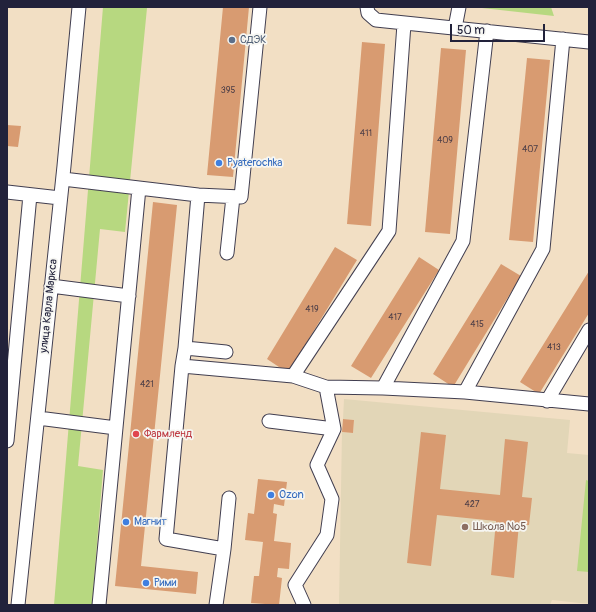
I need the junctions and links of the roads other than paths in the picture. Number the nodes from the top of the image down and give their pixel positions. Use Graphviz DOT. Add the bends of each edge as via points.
graph roads {
  1 [pos="79,7"];
  2 [pos="260,7"];
  3 [pos="367,7"];
  4 [pos="459,7"];
  5 [pos="376,20"];
  6 [pos="362,21"];
  7 [pos="404,24"];
  8 [pos="456,28"];
  9 [pos="487,31"];
  10 [pos="563,40"];
  11 [pos="589,42"];
  12 [pos="63,179"];
  13 [pos="139,188"];
  14 [pos="7,192"];
  15 [pos="30,195"];
  16 [pos="198,196"];
  17 [pos="233,197"];
  18 [pos="60,198"];
  19 [pos="227,253"];
  20 [pos="51,286"];
  21 [pos="129,296"];
  22 [pos="589,330"];
  23 [pos="185,348"];
  24 [pos="226,352"];
  25 [pos="182,366"];
  26 [pos="293,376"];
  27 [pos="326,387"];
  28 [pos="383,388"];
  29 [pos="465,392"];
  30 [pos="547,401"];
  31 [pos="589,404"];
  32 [pos="38,418"];
  33 [pos="269,421"];
  34 [pos="116,428"];
  35 [pos="334,429"];
  36 [pos="7,441"];
  37 [pos="229,498"];
  38 [pos="224,549"];
  39 [pos="18,605"];
  40 [pos="99,605"];
  41 [pos="216,605"];
  42 [pos="304,605"];
  1 -- 12 [label="street, улица Карла Маркса"];
  2 -- 17 [label="street" via="241,197"];
  3 -- 5 [label="street" via="368,12"];
  4 -- 8 [label="street"];
  5 -- 6 [label="street"];
  5 -- 7 [label="street"];
  7 -- 8 [label="street"];
  7 -- 26 [label="street" via="389,231"];
  8 -- 9 [label="street"];
  9 -- 10 [label="street"];
  9 -- 28 [label="street" via="463,241"];
  10 -- 11 [label="street"];
  10 -- 29 [label="street" via="543,249"];
  12 -- 13 [label="street"];
  12 -- 18 [label="street, улица Карла Маркса"];
  13 -- 16 [label="street"];
  13 -- 21 [label="street"];
  14 -- 15 [label="street"];
  15 -- 18 [label="street"];
  15 -- 36 [label="street"];
  16 -- 17 [label="street"];
  16 -- 23 [label="street"];
  17 -- 19 [label="street"];
  18 -- 20 [label="street, улица Карла Маркса"];
  20 -- 21 [label="street"];
  20 -- 32 [label="street, улица Карла Маркса"];
  21 -- 34 [label="street"];
  22 -- 30 [label="street"];
  23 -- 24 [label="street"];
  23 -- 25 [label="street"];
  25 -- 26 [label="street"];
  25 -- 38 [label="street" via="166,539"];
  26 -- 27 [label="street"];
  27 -- 28 [label="street"];
  27 -- 35 [label="street"];
  28 -- 29 [label="street"];
  29 -- 30 [label="street"];
  30 -- 31 [label="street"];
  32 -- 34 [label="street"];
  32 -- 39 [label="street, улица Карла Маркса"];
  33 -- 35 [label="street"];
  34 -- 40 [label="street"];
  35 -- 42 [label="street" via="317,465 332,499 328,535 295,585"];
  37 -- 38 [label="street"];
  38 -- 41 [label="street"];
}
